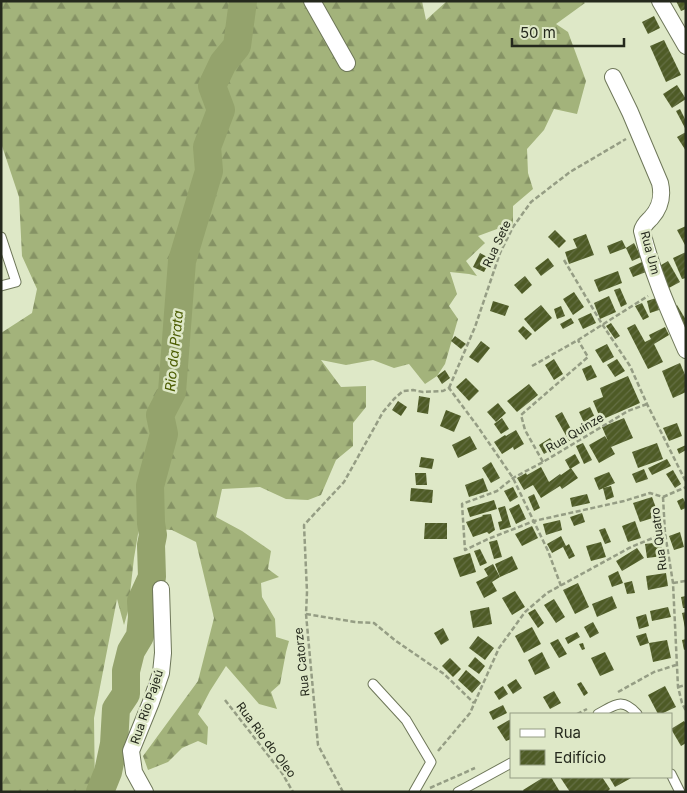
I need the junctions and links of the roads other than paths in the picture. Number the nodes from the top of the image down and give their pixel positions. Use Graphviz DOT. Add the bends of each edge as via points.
graph roads {
  1 [pos="312,1"];
  2 [pos="660,1"];
  3 [pos="686,46"];
  4 [pos="347,63"];
  5 [pos="613,77"];
  6 [pos="1,237"];
  7 [pos="1,286"];
  8 [pos="686,350"];
  9 [pos="161,589"];
  10 [pos="374,684"];
  11 [pos="600,713"];
  12 [pos="636,713"];
  13 [pos="510,764"];
  14 [pos="672,776"];
  15 [pos="145,792"];
  16 [pos="414,792"];
  17 [pos="458,792"];
  18 [pos="680,792"];
  1 -- 4 [label="street"];
  2 -- 3 [label="street"];
  5 -- 8 [label="street, Rua Um" via="660,183 661,201 642,232 660,288"];
  6 -- 7 [label="lane" via="16,282"];
  9 -- 15 [label="street, Rua Rio Pajeú" via="161,673 131,751 134,772"];
  10 -- 16 [label="lane" via="406,720 431,762"];
  11 -- 12 [label="lane" via="623,704"];
  13 -- 17 [label="lane"];
  14 -- 18 [label="lane"];
}
